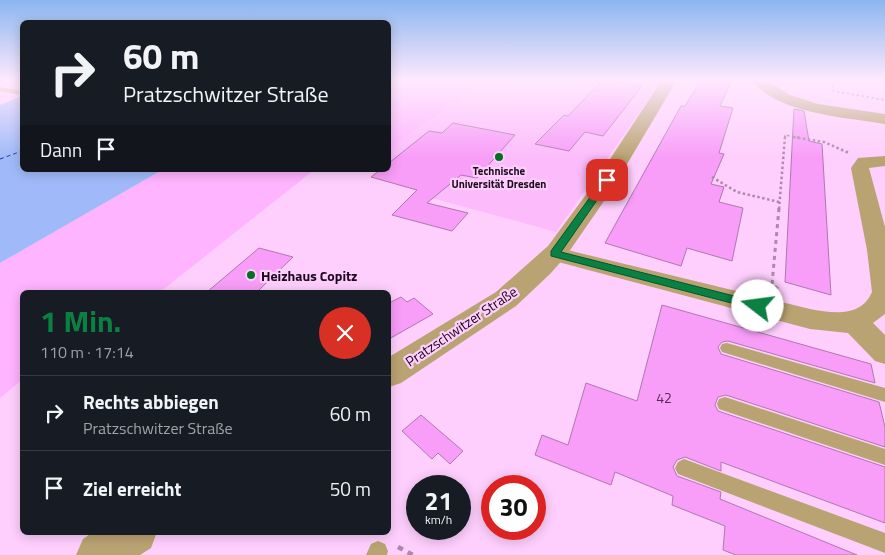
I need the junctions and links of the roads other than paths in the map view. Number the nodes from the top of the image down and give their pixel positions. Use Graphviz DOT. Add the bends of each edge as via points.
graph roads {
  1 [pos="654,106"];
  2 [pos="818,106"];
  3 [pos="885,119"];
  4 [pos="877,161"];
  5 [pos="877,206"];
  6 [pos="554,254"];
  7 [pos="885,273"];
  8 [pos="854,322"];
  9 [pos="728,348"];
  10 [pos="885,353"];
  11 [pos="391,373"];
  12 [pos="885,395"];
  13 [pos="725,404"];
  14 [pos="885,457"];
  15 [pos="684,468"];
  16 [pos="130,535"];
  17 [pos="885,542"];
  18 [pos="99,555"];
  1 -- 6 [label="street, Pratzschwitzer Straße" via="600,191"];
  2 -- 3 [label="street"];
  4 -- 5 [label="street" via="864,162 860,168"];
  5 -- 7 [label="street"];
  6 -- 8 [label="street" via="810,319"];
  6 -- 11 [label="street, Pratzschwitzer Straße" via="506,299"];
  7 -- 8 [label="street" via="885,294 874,310"];
  8 -- 10 [label="street"];
  9 -- 12 [label="lane"];
  13 -- 14 [label="lane"];
  15 -- 17 [label="lane"];
  16 -- 18 [label="street"];
}
